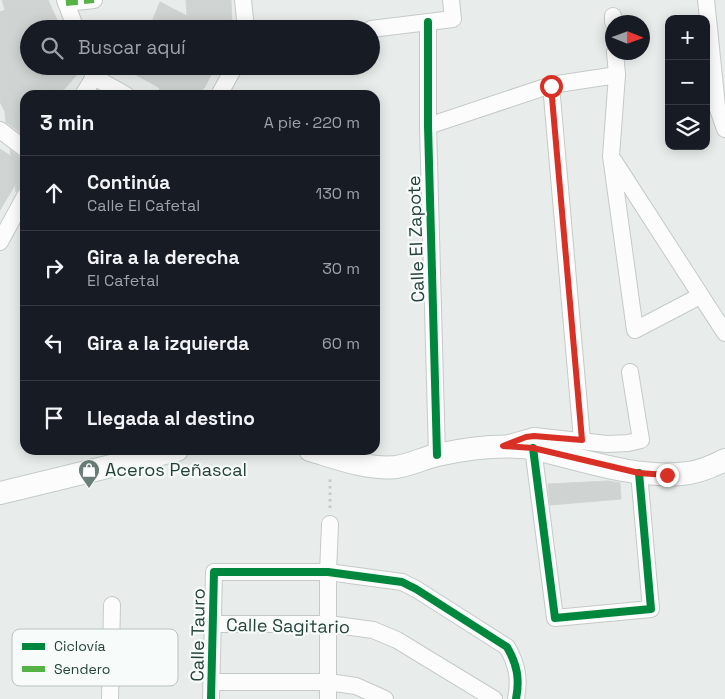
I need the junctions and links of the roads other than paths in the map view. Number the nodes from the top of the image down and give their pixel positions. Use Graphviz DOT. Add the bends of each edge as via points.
graph roads {
  1 [pos="94,0"];
  2 [pos="243,0"];
  3 [pos="451,0"];
  4 [pos="706,0"];
  5 [pos="65,1"];
  6 [pos="72,20"];
  7 [pos="245,20"];
  8 [pos="428,22"];
  9 [pos="380,28"];
  10 [pos="616,60"];
  11 [pos="91,75"];
  12 [pos="96,75"];
  13 [pos="230,75"];
  14 [pos="617,75"];
  15 [pos="551,86"];
  16 [pos="86,90"];
  17 [pos="119,90"];
  18 [pos="222,90"];
  19 [pos="428,126"];
  20 [pos="725,129"];
  21 [pos="0,130"];
  22 [pos="20,145"];
  23 [pos="611,156"];
  24 [pos="20,205"];
  25 [pos="0,242"];
  26 [pos="700,296"];
  27 [pos="725,333"];
  28 [pos="630,372"];
  29 [pos="582,440"];
  30 [pos="503,446"];
  31 [pos="533,448"];
  32 [pos="156,455"];
  33 [pos="328,455"];
  34 [pos="437,455"];
  35 [pos="725,460"];
  36 [pos="639,473"];
  37 [pos="0,493"];
  38 [pos="330,524"];
  39 [pos="328,572"];
  40 [pos="112,605"];
  41 [pos="213,624"];
  42 [pos="329,624"];
  43 [pos="111,629"];
  44 [pos="212,682"];
  45 [pos="328,682"];
  46 [pos="110,686"];
  47 [pos="110,699"];
  48 [pos="211,699"];
  49 [pos="328,699"];
  50 [pos="385,699"];
  51 [pos="494,699"];
  52 [pos="516,699"];
  1 -- 5 [label="street"];
  2 -- 7 [label="street"];
  3 -- 8 [label="street" via="453,19"];
  4 -- 20 [label="street" via="717,106"];
  5 -- 6 [label="street"];
  8 -- 9 [label="street"];
  8 -- 19 [label="street, Calle El Zapote"];
  10 -- 14 [label="street"];
  11 -- 16 [label="street"];
  12 -- 17 [label="street"];
  13 -- 18 [label="street"];
  14 -- 15 [label="street"];
  14 -- 23 [label="street"];
  15 -- 19 [label="street"];
  15 -- 29 [label="street"];
  19 -- 34 [label="street, Calle El Zapote"];
  21 -- 22 [label="street"];
  23 -- 26 [label="street"];
  23 -- 26 [label="street" via="635,330"];
  24 -- 25 [label="street"];
  26 -- 27 [label="street"];
  28 -- 29 [label="street" via="642,440 628,444"];
  29 -- 30 [label="street" via="534,436"];
  30 -- 31 [label="main road"];
  30 -- 34 [label="main road"];
  31 -- 36 [label="main road"];
  31 -- 36 [label="street" via="555,618 651,609"];
  32 -- 37 [label="main road"];
  33 -- 34 [label="main road" via="384,467 398,467"];
  35 -- 36 [label="main road" via="690,473"];
  38 -- 39 [label="street"];
  39 -- 41 [label="street, Calle Tauro" via="214,572"];
  39 -- 42 [label="street"];
  39 -- 52 [label="street" via="402,582 507,647 518,673"];
  40 -- 43 [label="street"];
  41 -- 42 [label="street, Calle Sagitario"];
  41 -- 44 [label="street, Calle Tauro"];
  42 -- 45 [label="street"];
  42 -- 51 [label="street, Calle Sagitario" via="373,630 397,640"];
  44 -- 45 [label="street"];
  44 -- 48 [label="street, Calle Tauro"];
  45 -- 49 [label="street"];
  45 -- 50 [label="street" via="356,686"];
  46 -- 47 [label="street"];
}
